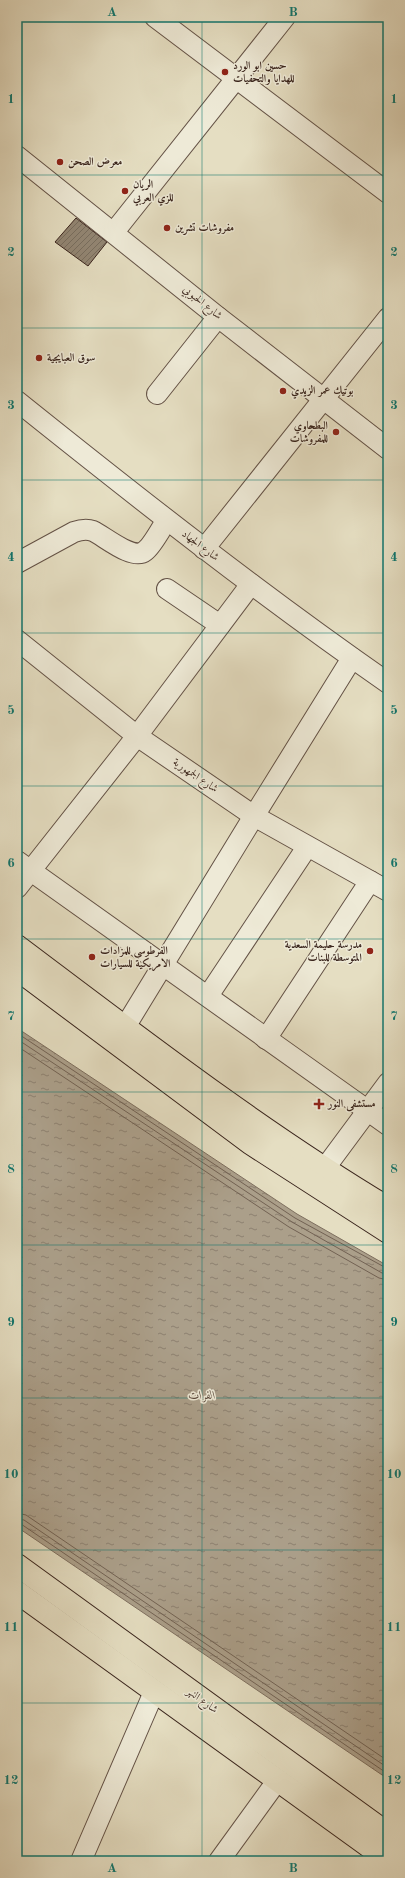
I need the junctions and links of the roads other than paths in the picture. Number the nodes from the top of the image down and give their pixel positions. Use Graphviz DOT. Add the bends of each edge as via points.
graph roads {
  1 [pos="156,17"];
  2 [pos="285,17"];
  3 [pos="237,78"];
  4 [pos="17,156"];
  5 [pos="388,193"];
  6 [pos="114,232"];
  7 [pos="218,317"];
  8 [pos="388,318"];
  9 [pos="157,394"];
  10 [pos="322,399"];
  11 [pos="17,401"];
  12 [pos="388,449"];
  13 [pos="166,521"];
  14 [pos="204,549"];
  15 [pos="17,563"];
  16 [pos="251,584"];
  17 [pos="167,589"];
  18 [pos="220,625"];
  19 [pos="17,640"];
  20 [pos="352,658"];
  21 [pos="388,683"];
  22 [pos="138,736"];
  23 [pos="254,816"];
  24 [pos="307,847"];
  25 [pos="24,866"];
  26 [pos="370,881"];
  27 [pos="17,888"];
  28 [pos="388,891"];
  29 [pos="17,946"];
  30 [pos="163,964"];
  31 [pos="17,969"];
  32 [pos="45,979"];
  33 [pos="208,996"];
  34 [pos="125,1027"];
  35 [pos="266,1038"];
  36 [pos="388,1083"];
  37 [pos="367,1111"];
  38 [pos="388,1125"];
  39 [pos="325,1168"];
  40 [pos="388,1208"];
  41 [pos="388,1232"];
  42 [pos="17,1566"];
  43 [pos="17,1592"];
  44 [pos="154,1692"];
  45 [pos="277,1781"];
  46 [pos="352,1821"];
  47 [pos="388,1834"];
  48 [pos="388,1860"];
  49 [pos="81,1861"];
  50 [pos="219,1861"];
  1 -- 3 [label="street"];
  2 -- 3 [label="street"];
  3 -- 5 [label="street"];
  3 -- 6 [label="street"];
  4 -- 6 [label="street, شارع الحبوبي"];
  6 -- 7 [label="street, شارع الحبوبي"];
  7 -- 9 [label="street"];
  7 -- 10 [label="street, شارع الحبوبي"];
  8 -- 10 [label="street"];
  10 -- 12 [label="street, شارع الحبوبي"];
  10 -- 14 [label="street"];
  11 -- 13 [label="street, شارع الجهاد"];
  13 -- 14 [label="street, شارع الجهاد"];
  13 -- 15 [label="street" via="145,552 138,554 92,531 83,530 74,532"];
  14 -- 16 [label="street, شارع الجهاد"];
  16 -- 18 [label="street"];
  16 -- 20 [label="street, شارع الجهاد"];
  17 -- 18 [label="street"];
  18 -- 22 [label="street"];
  19 -- 22 [label="street, شارع الجمهورية"];
  20 -- 21 [label="street, شارع الجهاد"];
  20 -- 23 [label="street"];
  22 -- 23 [label="street, شارع الجمهورية"];
  22 -- 25 [label="street"];
  23 -- 24 [label="street, شارع الجمهورية"];
  23 -- 30 [label="street"];
  24 -- 26 [label="street, شارع الجمهورية"];
  24 -- 33 [label="street"];
  25 -- 27 [label="street"];
  25 -- 30 [label="street"];
  26 -- 28 [label="street, شارع الجمهورية"];
  26 -- 35 [label="street"];
  29 -- 32 [label="main road"];
  30 -- 33 [label="street"];
  30 -- 34 [label="street"];
  31 -- 32 [label="main road"];
  32 -- 34 [label="main road"];
  32 -- 41 [label="main road" via="250,1143"];
  33 -- 35 [label="street"];
  34 -- 39 [label="main road" via="224,1100"];
  35 -- 37 [label="street"];
  36 -- 37 [label="street"];
  37 -- 38 [label="street"];
  37 -- 39 [label="street"];
  39 -- 40 [label="main road"];
  42 -- 46 [label="main road, شارع النهر"];
  43 -- 44 [label="main road, شارع النهر"];
  44 -- 45 [label="main road, شارع النهر"];
  44 -- 49 [label="street"];
  45 -- 46 [label="main road, شارع النهر"];
  45 -- 50 [label="street"];
  46 -- 47 [label="main road, شارع النهر"];
  46 -- 48 [label="main road, شارع النهر"];
}
